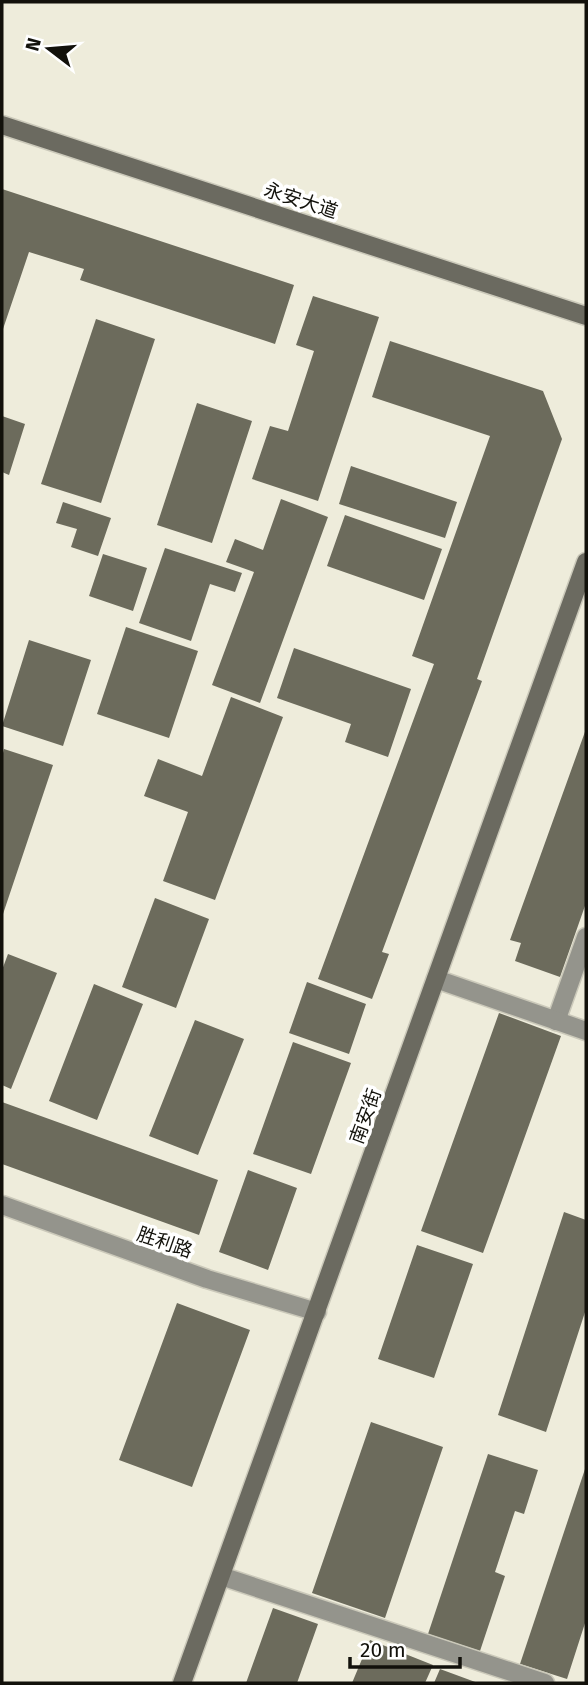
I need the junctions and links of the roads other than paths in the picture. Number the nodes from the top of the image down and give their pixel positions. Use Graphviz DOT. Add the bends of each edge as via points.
graph roads {
  1 [pos="2,125"];
  2 [pos="586,316"];
  3 [pos="586,562"];
  4 [pos="586,937"];
  5 [pos="436,979"];
  6 [pos="556,1021"];
  7 [pos="586,1031"];
  8 [pos="2,1205"];
  9 [pos="317,1312"];
  10 [pos="221,1576"];
  11 [pos="182,1683"];
  12 [pos="545,1683"];
  1 -- 2 [label="main road, 永安大道"];
  3 -- 5 [label="main road, 南安街"];
  4 -- 6 [label="street"];
  5 -- 6 [label="street"];
  5 -- 9 [label="main road, 南安街"];
  6 -- 7 [label="street"];
  8 -- 9 [label="street, 胜利路" via="207,1279"];
  9 -- 10 [label="main road, 南安街"];
  10 -- 11 [label="main road, 南安街"];
  10 -- 12 [label="street"];
}
